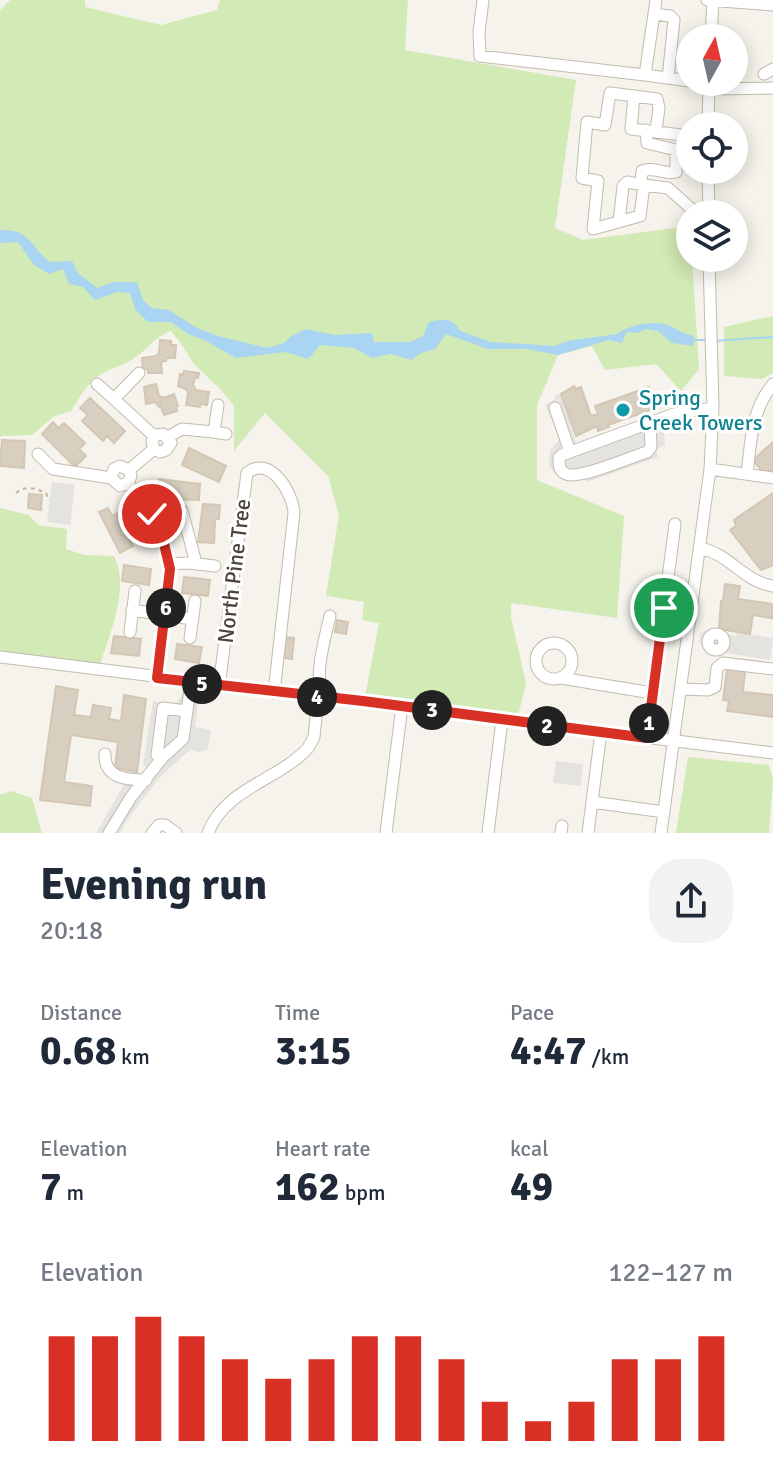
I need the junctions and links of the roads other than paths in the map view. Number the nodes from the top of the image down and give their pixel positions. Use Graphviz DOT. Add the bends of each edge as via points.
graph roads {
  1 [pos="483,0"];
  2 [pos="656,0"];
  3 [pos="707,0"];
  4 [pos="713,0"];
  5 [pos="771,4"];
  6 [pos="654,14"];
  7 [pos="712,24"];
  8 [pos="645,75"];
  9 [pos="668,78"];
  10 [pos="676,79"];
  11 [pos="748,87"];
  12 [pos="773,88"];
  13 [pos="634,96"];
  14 [pos="651,130"];
  15 [pos="676,133"];
  16 [pos="642,185"];
  17 [pos="681,200"];
  18 [pos="619,222"];
  19 [pos="709,272"];
  20 [pos="139,373"];
  21 [pos="97,384"];
  22 [pos="773,384"];
  23 [pos="114,399"];
  24 [pos="218,405"];
  25 [pos="555,408"];
  26 [pos="713,408"];
  27 [pos="650,423"];
  28 [pos="154,443"];
  29 [pos="570,452"];
  30 [pos="38,454"];
  31 [pos="710,469"];
  32 [pos="129,470"];
  33 [pos="747,474"];
  34 [pos="111,478"];
  35 [pos="773,478"];
  36 [pos="128,483"];
  37 [pos="182,511"];
  38 [pos="675,524"];
  39 [pos="700,548"];
  40 [pos="196,563"];
  41 [pos="170,564"];
  42 [pos="215,566"];
  43 [pos="772,585"];
  44 [pos="135,591"];
  45 [pos="195,601"];
  46 [pos="132,610"];
  47 [pos="165,615"];
  48 [pos="330,616"];
  49 [pos="192,619"];
  50 [pos="130,632"];
  51 [pos="688,637"];
  52 [pos="190,638"];
  53 [pos="709,640"];
  54 [pos="0,657"];
  55 [pos="773,669"];
  56 [pos="157,678"];
  57 [pos="561,678"];
  58 [pos="191,683"];
  59 [pos="219,686"];
  60 [pos="681,689"];
  61 [pos="274,693"];
  62 [pos="652,693"];
  63 [pos="322,698"];
  64 [pos="402,706"];
  65 [pos="187,711"];
  66 [pos="502,720"];
  67 [pos="601,732"];
  68 [pos="647,738"];
  69 [pos="673,740"];
  70 [pos="773,753"];
  71 [pos="105,754"];
  72 [pos="161,760"];
  73 [pos="146,780"];
  74 [pos="592,802"];
  75 [pos="664,812"];
  76 [pos="109,833"];
  77 [pos="152,833"];
  78 [pos="176,833"];
  79 [pos="208,833"];
  80 [pos="386,833"];
  81 [pos="488,833"];
  82 [pos="588,833"];
  83 [pos="661,833"];
  1 -- 8 [label="street" via="480,56"];
  2 -- 6 [label="street"];
  3 -- 4 [label="street"];
  4 -- 5 [label="street"];
  4 -- 7 [label="street"];
  6 -- 8 [label="street"];
  6 -- 9 [label="street" via="674,20"];
  8 -- 9 [label="street"];
  9 -- 10 [label="street"];
  11 -- 12 [label="street"];
  13 -- 14 [label="street" via="631,129"];
  13 -- 14 [label="street" via="657,99"];
  13 -- 18 [label="street" via="610,93 605,125 587,122 582,178 598,181 593,229"];
  14 -- 15 [label="street"];
  14 -- 16 [label="street" via="647,143 676,150 677,167 670,173 642,171"];
  16 -- 17 [label="street" via="668,188"];
  16 -- 18 [label="street" via="640,216"];
  16 -- 18 [label="street" via="623,186"];
  19 -- 26 [label="street"];
  20 -- 23 [label="street"];
  21 -- 23 [label="street"];
  22 -- 33 [label="street" via="754,419"];
  23 -- 28 [label="street"];
  24 -- 28 [label="street" via="220,433 182,429 168,437 169,448 160,452"];
  25 -- 29 [label="street"];
  26 -- 27 [label="street"];
  26 -- 31 [label="street"];
  27 -- 29 [label="street"];
  27 -- 29 [label="street" via="647,452 570,475 558,463"];
  28 -- 32 [label="street"];
  30 -- 34 [label="street" via="53,469"];
  31 -- 33 [label="street"];
  31 -- 39 [label="street"];
  32 -- 34 [label="street" via="117,467"];
  32 -- 36 [label="street"];
  33 -- 35 [label="street"];
  34 -- 36 [label="street" via="117,485"];
  36 -- 41 [label="street" via="152,514"];
  37 -- 40 [label="street"];
  38 -- 62 [label="street"];
  39 -- 43 [label="street" via="723,556 756,582"];
  39 -- 51 [label="street"];
  40 -- 41 [label="street"];
  40 -- 42 [label="street"];
  41 -- 47 [label="street"];
  44 -- 46 [label="street"];
  45 -- 49 [label="street"];
  46 -- 47 [label="street"];
  46 -- 50 [label="street"];
  47 -- 49 [label="street"];
  47 -- 56 [label="street"];
  48 -- 63 [label="street"];
  49 -- 52 [label="street"];
  51 -- 53 [label="street"];
  51 -- 60 [label="street"];
  54 -- 56 [label="street"];
  55 -- 60 [label="street" via="723,663 717,668 715,687"];
  56 -- 58 [label="street"];
  57 -- 62 [label="street"];
  58 -- 59 [label="street"];
  58 -- 65 [label="street"];
  59 -- 61 [label="street"];
  59 -- 61 [label="street, North Pine Tree" via="247,473 263,467 278,478 294,513"];
  60 -- 69 [label="street"];
  61 -- 63 [label="street"];
  62 -- 68 [label="street"];
  63 -- 64 [label="street"];
  63 -- 79 [label="street" via="308,748 240,794"];
  64 -- 66 [label="street"];
  64 -- 80 [label="street"];
  65 -- 72 [label="street" via="183,739"];
  65 -- 72 [label="street" via="163,708 157,755"];
  66 -- 67 [label="street"];
  66 -- 81 [label="street"];
  67 -- 68 [label="street"];
  67 -- 74 [label="street"];
  68 -- 69 [label="street"];
  69 -- 70 [label="street"];
  69 -- 75 [label="street"];
  71 -- 73 [label="street" via="114,776"];
  72 -- 73 [label="street"];
  73 -- 76 [label="street"];
  74 -- 75 [label="street"];
  74 -- 82 [label="street"];
  75 -- 83 [label="street"];
  77 -- 78 [label="street" via="159,825"];
}
